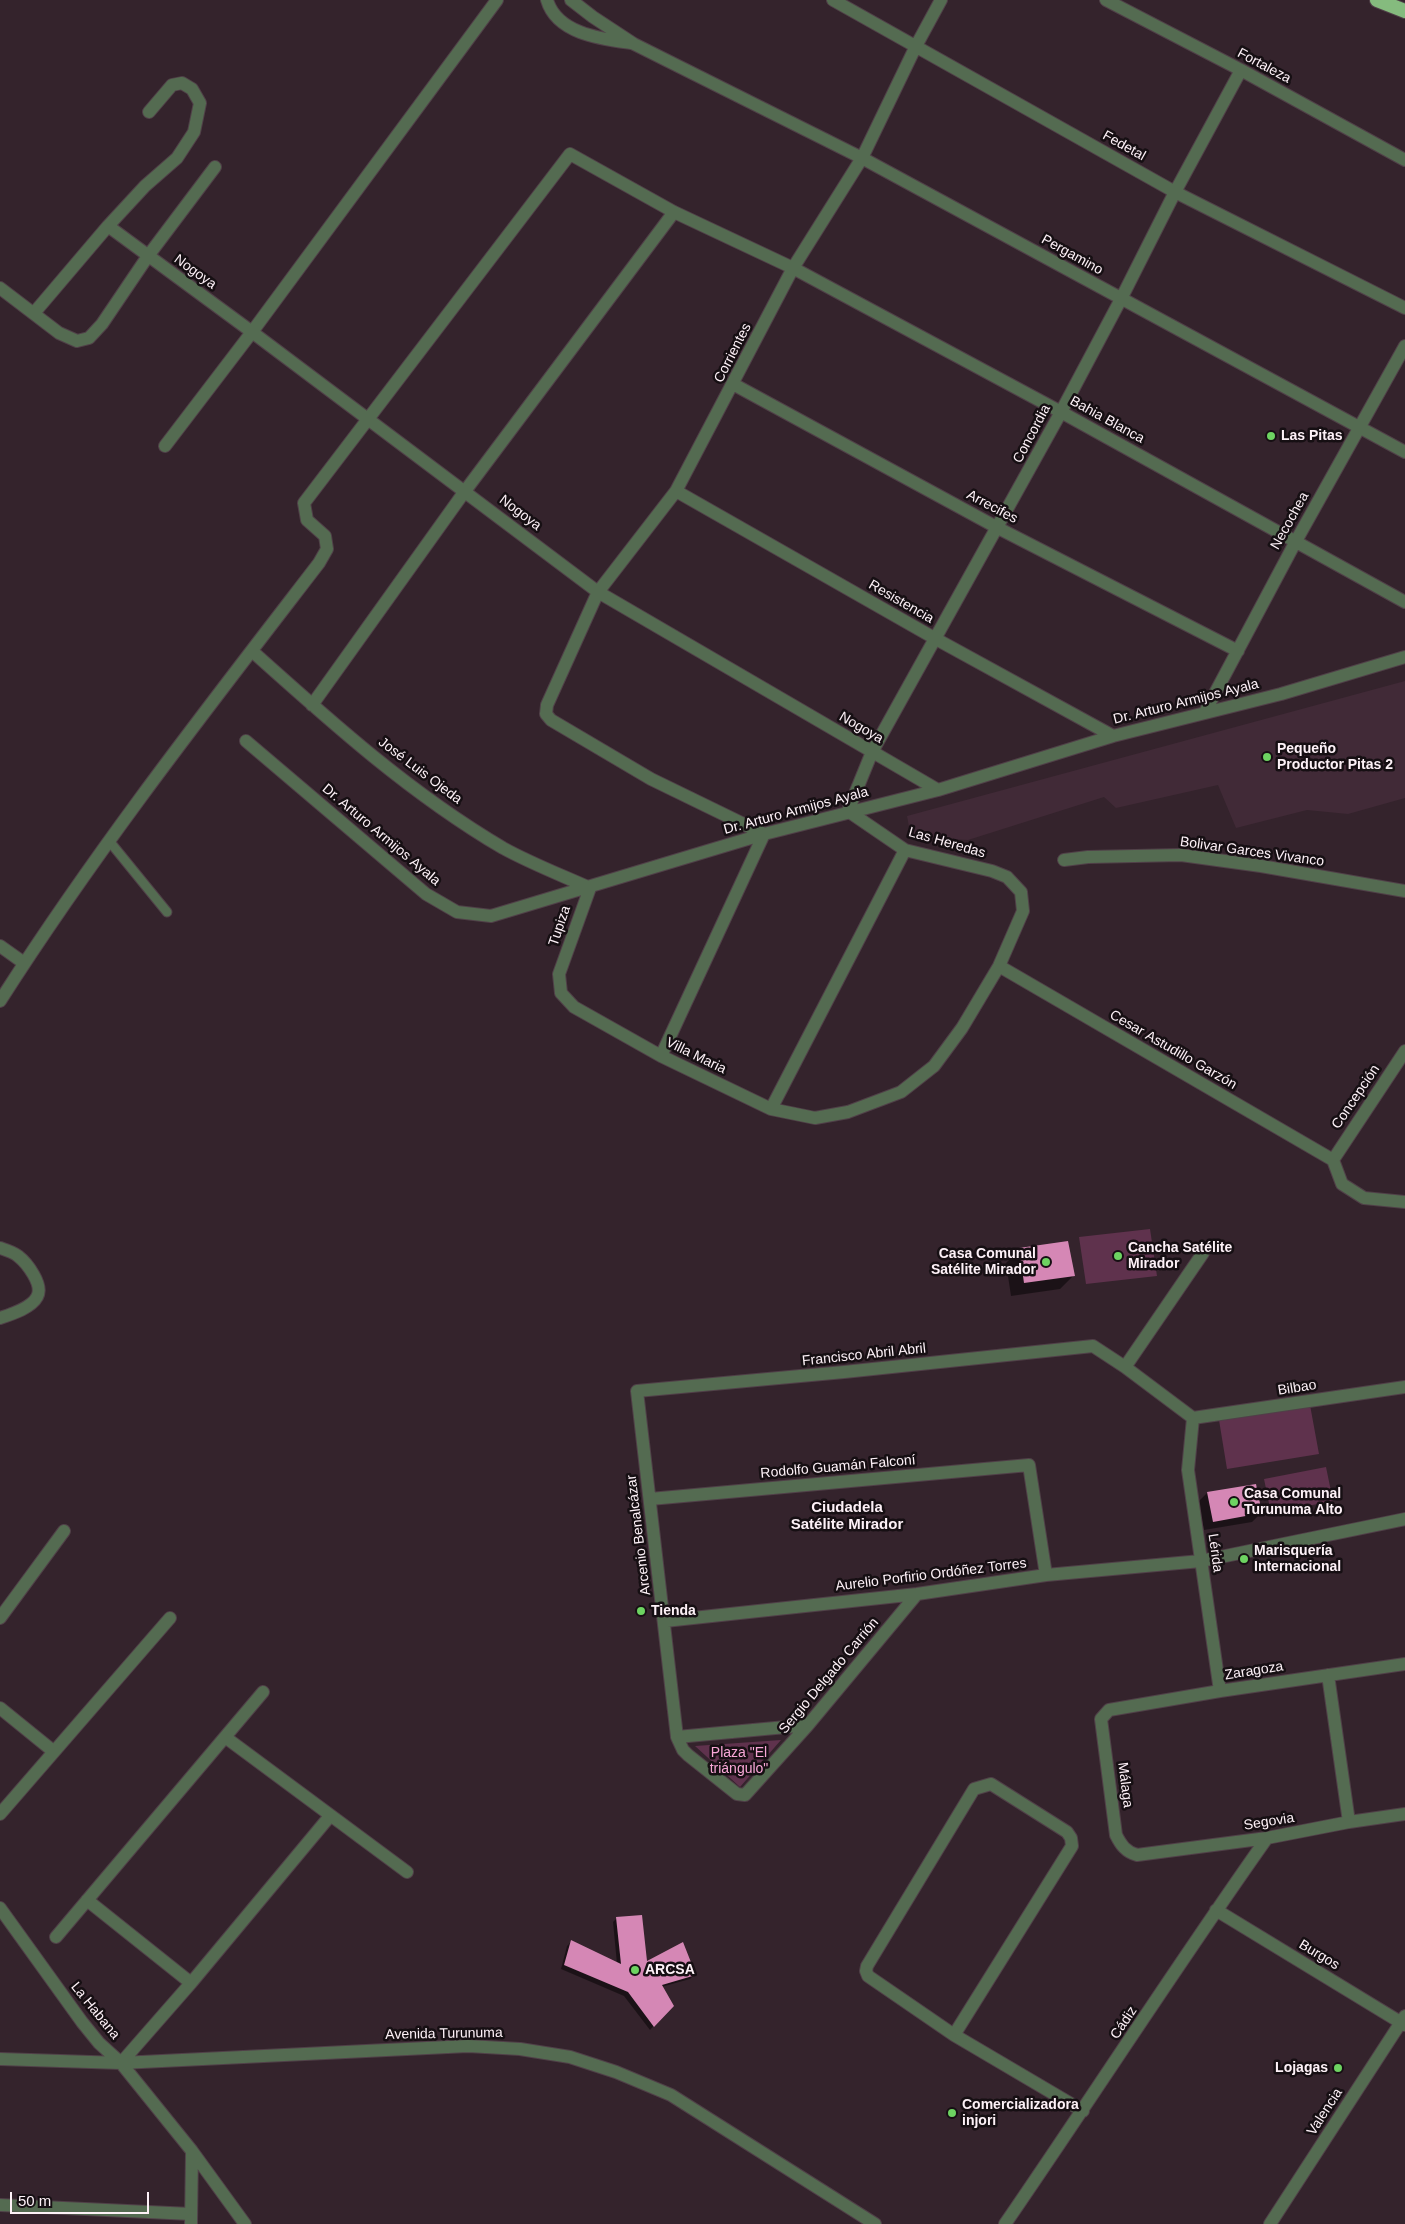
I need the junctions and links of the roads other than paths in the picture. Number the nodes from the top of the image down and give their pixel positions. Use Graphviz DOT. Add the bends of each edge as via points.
graph roads {
  1 [pos="497,0"];
  2 [pos="547,0"];
  3 [pos="571,0"];
  4 [pos="833,0"];
  5 [pos="941,0"];
  6 [pos="1106,0"];
  7 [pos="1377,0"];
  8 [pos="1405,11"];
  9 [pos="634,44"];
  10 [pos="916,46"];
  11 [pos="1241,70"];
  12 [pos="148,112"];
  13 [pos="862,158"];
  14 [pos="1405,160"];
  15 [pos="215,167"];
  16 [pos="1175,192"];
  17 [pos="674,212"];
  18 [pos="108,226"];
  19 [pos="148,256"];
  20 [pos="793,268"];
  21 [pos="0,288"];
  22 [pos="1121,299"];
  23 [pos="1405,308"];
  24 [pos="34,314"];
  25 [pos="252,332"];
  26 [pos="1405,346"];
  27 [pos="733,384"];
  28 [pos="1061,412"];
  29 [pos="367,418"];
  30 [pos="1359,427"];
  31 [pos="165,446"];
  32 [pos="1405,452"];
  33 [pos="465,491"];
  34 [pos="676,491"];
  35 [pos="998,528"];
  36 [pos="1296,541"];
  37 [pos="598,592"];
  38 [pos="1405,602"];
  39 [pos="936,639"];
  40 [pos="252,651"];
  41 [pos="1238,651"];
  42 [pos="1405,657"];
  43 [pos="312,705"];
  44 [pos="1205,712"];
  45 [pos="1113,736"];
  46 [pos="246,741"];
  47 [pos="872,752"];
  48 [pos="938,790"];
  49 [pos="848,811"];
  50 [pos="764,834"];
  51 [pos="110,842"];
  52 [pos="905,850"];
  53 [pos="1064,860"];
  54 [pos="590,888"];
  55 [pos="1405,890"];
  56 [pos="1024,911"];
  57 [pos="167,912"];
  58 [pos="0,946"];
  59 [pos="24,963"];
  60 [pos="998,966"];
  61 [pos="559,974"];
  62 [pos="0,1001"];
  63 [pos="1405,1051"];
  64 [pos="661,1056"];
  65 [pos="771,1109"];
  66 [pos="1333,1160"];
  67 [pos="1405,1202"];
  68 [pos="0,1248"];
  69 [pos="1202,1253"];
  70 [pos="0,1318"];
  71 [pos="1125,1367"];
  72 [pos="1405,1387"];
  73 [pos="637,1391"];
  74 [pos="1193,1418"];
  75 [pos="650,1499"];
  76 [pos="1405,1519"];
  77 [pos="64,1531"];
  78 [pos="1202,1561"];
  79 [pos="1046,1575"];
  80 [pos="916,1594"];
  81 [pos="0,1618"];
  82 [pos="170,1618"];
  83 [pos="665,1621"];
  84 [pos="1405,1664"];
  85 [pos="1328,1675"];
  86 [pos="1220,1691"];
  87 [pos="263,1692"];
  88 [pos="0,1708"];
  89 [pos="1109,1710"];
  90 [pos="808,1725"];
  91 [pos="225,1737"];
  92 [pos="677,1738"];
  93 [pos="53,1751"];
  94 [pos="0,1814"];
  95 [pos="1405,1814"];
  96 [pos="330,1816"];
  97 [pos="1349,1822"];
  98 [pos="1267,1838"];
  99 [pos="1137,1854"];
  100 [pos="407,1872"];
  101 [pos="87,1900"];
  102 [pos="0,1908"];
  103 [pos="1216,1910"];
  104 [pos="5,1925"];
  105 [pos="56,1936"];
  106 [pos="192,1982"];
  107 [pos="1404,2021"];
  108 [pos="954,2035"];
  109 [pos="0,2059"];
  110 [pos="121,2063"];
  111 [pos="1083,2111"];
  112 [pos="192,2151"];
  113 [pos="0,2205"];
  114 [pos="191,2219"];
  115 [pos="245,2224"];
  116 [pos="875,2224"];
  117 [pos="1005,2224"];
  118 [pos="1270,2224"];
  1 -- 25 [label="street"];
  2 -- 9 [label="street" via="566,25 584,34"];
  3 -- 9 [label="street"];
  4 -- 10 [label="street, Fedetal"];
  5 -- 10 [label="street, Corrientes"];
  6 -- 11 [label="street, Fortaleza"];
  7 -- 8 [label="highway"];
  9 -- 13 [label="street, Pergamino"];
  10 -- 13 [label="street, Corrientes"];
  10 -- 16 [label="street, Fedetal"];
  11 -- 14 [label="street, Fortaleza"];
  11 -- 16 [label="street, Concordia"];
  12 -- 18 [label="street" via="172,86 182,83 192,89 200,102 194,132 177,158 145,186"];
  13 -- 20 [label="street, Corrientes"];
  13 -- 22 [label="street, Pergamino"];
  15 -- 19 [label="street"];
  16 -- 22 [label="street, Concordia"];
  16 -- 23 [label="street, Fedetal"];
  17 -- 20 [label="street, Bahia Blanca"];
  17 -- 29 [label="street, Bahia Blanca" via="570,154"];
  17 -- 33 [label="street"];
  18 -- 19 [label="street, Nogoya"];
  18 -- 24 [label="street"];
  19 -- 24 [label="street" via="89,338 77,341 59,333"];
  19 -- 25 [label="street, Nogoya"];
  20 -- 27 [label="street, Corrientes"];
  20 -- 28 [label="street, Bahia Blanca"];
  21 -- 24 [label="street"];
  22 -- 28 [label="street, Concordia"];
  22 -- 30 [label="street, Pergamino"];
  25 -- 29 [label="street, Nogoya"];
  25 -- 31 [label="street"];
  26 -- 30 [label="street, Necochea"];
  27 -- 34 [label="street, Corrientes"];
  27 -- 35 [label="street, Arrecifes"];
  28 -- 35 [label="street, Concordia"];
  28 -- 36 [label="street, Bahia Blanca"];
  29 -- 33 [label="street, Nogoya"];
  29 -- 40 [label="street" via="304,503 307,520 325,536 327,549"];
  30 -- 32 [label="street, Pergamino"];
  30 -- 36 [label="street, Necochea"];
  33 -- 37 [label="street, Nogoya"];
  33 -- 43 [label="street"];
  34 -- 37 [label="street, Corrientes"];
  34 -- 39 [label="street, Resistencia"];
  35 -- 39 [label="street, Concordia"];
  35 -- 41 [label="street, Arrecifes"];
  36 -- 38 [label="street, Bahia Blanca"];
  36 -- 41 [label="street, Necochea"];
  37 -- 47 [label="street, Nogoya"];
  37 -- 50 [label="street, Corrientes" via="547,705 546,714 651,779"];
  39 -- 45 [label="street, Resistencia"];
  39 -- 47 [label="street, Concordia"];
  40 -- 43 [label="street, José Luis Ojeda"];
  40 -- 51 [label="street"];
  41 -- 44 [label="street, Necochea"];
  42 -- 44 [label="street, Dr. Arturo Armijos Ayala" via="1281,694"];
  43 -- 54 [label="street, José Luis Ojeda" via="429,800 504,848"];
  44 -- 45 [label="street, Dr. Arturo Armijos Ayala"];
  45 -- 48 [label="street, Dr. Arturo Armijos Ayala"];
  46 -- 54 [label="street, Dr. Arturo Armijos Ayala" via="426,894 457,912 491,916"];
  47 -- 48 [label="street, Nogoya"];
  47 -- 49 [label="street, Concordia"];
  48 -- 49 [label="street, Dr. Arturo Armijos Ayala"];
  49 -- 50 [label="street, Dr. Arturo Armijos Ayala"];
  49 -- 52 [label="street, Las Heredas"];
  50 -- 54 [label="street, Dr. Arturo Armijos Ayala"];
  50 -- 64 [label="street"];
  51 -- 57 [label="lane"];
  51 -- 59 [label="street"];
  52 -- 56 [label="street, Las Heredas" via="1007,877 1021,892"];
  52 -- 65 [label="street"];
  53 -- 55 [label="street, Bolivar Garces Vivanco" via="1181,855"];
  54 -- 61 [label="street, Tupiza"];
  56 -- 60 [label="street, Villa Maria"];
  58 -- 59 [label="street"];
  59 -- 62 [label="street"];
  60 -- 65 [label="street, Villa Maria" via="962,1028 934,1066 900,1092 848,1112 815,1118"];
  60 -- 66 [label="street, Cesar Astudillo Garzón"];
  61 -- 64 [label="street, Villa Maria" via="561,993 574,1007"];
  63 -- 66 [label="street, Concepción"];
  64 -- 65 [label="street, Villa Maria"];
  66 -- 67 [label="street" via="1342,1184 1364,1198"];
  68 -- 70 [label="street" via="17,1255 24,1262 36,1279 39,1292 25,1308"];
  69 -- 71 [label="street"];
  71 -- 73 [label="street, Francisco Abril Abril" via="1093,1346"];
  71 -- 74 [label="street"];
  72 -- 74 [label="street, Bilbao"];
  73 -- 75 [label="street, Arcenio Benalcázar"];
  74 -- 78 [label="street, Lérida" via="1188,1470"];
  75 -- 79 [label="street, Rodolfo Guamán Falconí" via="1030,1465"];
  75 -- 83 [label="street, Arcenio Benalcázar"];
  76 -- 78 [label="street, Aurelio Porfirio Ordóñez Torres"];
  77 -- 81 [label="street"];
  78 -- 79 [label="street, Aurelio Porfirio Ordóñez Torres"];
  78 -- 86 [label="street, Lérida"];
  79 -- 80 [label="street, Aurelio Porfirio Ordóñez Torres"];
  80 -- 83 [label="street, Aurelio Porfirio Ordóñez Torres"];
  80 -- 90 [label="street, Sergio Delgado Carrión"];
  82 -- 93 [label="street"];
  83 -- 92 [label="street, Arcenio Benalcázar"];
  84 -- 85 [label="street, Zaragoza"];
  85 -- 86 [label="street, Zaragoza"];
  85 -- 97 [label="street"];
  86 -- 89 [label="street, Zaragoza"];
  87 -- 91 [label="street"];
  88 -- 93 [label="street"];
  89 -- 99 [label="street, Málaga" via="1101,1719 1116,1835 1122,1846"];
  90 -- 92 [label="street"];
  90 -- 92 [label="street, Sergio Delgado Carrión" via="741,1796 688,1755"];
  91 -- 96 [label="street"];
  91 -- 101 [label="street"];
  93 -- 94 [label="street"];
  95 -- 97 [label="street, Segovia"];
  96 -- 100 [label="street"];
  96 -- 106 [label="street"];
  97 -- 98 [label="street, Segovia"];
  98 -- 99 [label="street, Segovia"];
  98 -- 103 [label="street, Cádiz"];
  101 -- 105 [label="street"];
  101 -- 106 [label="street"];
  102 -- 104 [label="street, La Habana"];
  103 -- 107 [label="street, Burgos"];
  103 -- 111 [label="street, Cádiz"];
  104 -- 110 [label="street, La Habana" via="99,2043"];
  106 -- 110 [label="street"];
  107 -- 118 [label="street, Valencia"];
  108 -- 108 [label="street" via="868,1976 866,1971 974,1789 991,1784 1067,1832 1072,1846"];
  108 -- 111 [label="street"];
  109 -- 110 [label="street, Avenida Turunuma"];
  110 -- 112 [label="street, La Habana"];
  110 -- 116 [label="street, Avenida Turunuma" via="468,2046 570,2056 671,2095"];
  111 -- 117 [label="street, Cádiz"];
  112 -- 114 [label="street"];
  112 -- 115 [label="street, La Habana"];
  113 -- 114 [label="street"];
}
